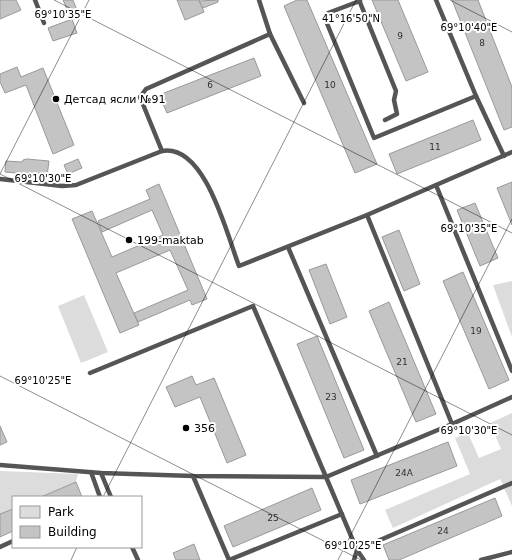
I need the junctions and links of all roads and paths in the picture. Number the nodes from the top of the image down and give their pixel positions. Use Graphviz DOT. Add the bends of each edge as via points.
graph roads {
  1 [pos="35,0"];
  2 [pos="259,0"];
  3 [pos="359,0"];
  4 [pos="436,0"];
  5 [pos="44,23"];
  6 [pos="270,34"];
  7 [pos="476,96"];
  8 [pos="304,103"];
  9 [pos="384,120"];
  10 [pos="162,152"];
  11 [pos="512,152"];
  12 [pos="504,156"];
  13 [pos="0,179"];
  14 [pos="436,185"];
  15 [pos="367,215"];
  16 [pos="288,247"];
  17 [pos="512,371"];
  18 [pos="90,373"];
  19 [pos="512,397"];
  20 [pos="452,424"];
  21 [pos="377,456"];
  22 [pos="0,465"];
  23 [pos="91,472"];
  24 [pos="101,472"];
  25 [pos="193,476"];
  26 [pos="326,478"];
  27 [pos="512,483"];
  28 [pos="100,496"];
  29 [pos="111,496"];
  30 [pos="342,514"];
  31 [pos="12,541"];
  32 [pos="0,547"];
  33 [pos="132,548"];
  34 [pos="357,550"];
  35 [pos="512,552"];
  36 [pos="138,560"];
  37 [pos="229,560"];
  38 [pos="354,560"];
  39 [pos="364,560"];
  40 [pos="481,560"];
  1 -- 5 [label="lane"];
  2 -- 6 [label="lane"];
  3 -- 7 [label="lane" via="328,13 326,21 374,138"];
  3 -- 9 [label="lane" via="396,91 394,100 397,114"];
  4 -- 7 [label="lane"];
  6 -- 8 [label="lane"];
  6 -- 10 [label="lane" via="146,89 140,97"];
  7 -- 12 [label="lane"];
  10 -- 13 [label="lane" via="76,185 62,186"];
  10 -- 16 [label="lane" via="171,150 186,156 205,179 239,266"];
  11 -- 12 [label="lane"];
  12 -- 14 [label="lane"];
  14 -- 15 [label="lane"];
  14 -- 17 [label="lane"];
  15 -- 16 [label="lane"];
  15 -- 20 [label="lane"];
  16 -- 21 [label="lane"];
  18 -- 26 [label="lane" via="253,306"];
  19 -- 20 [label="lane"];
  20 -- 21 [label="lane"];
  21 -- 26 [label="lane"];
  22 -- 23 [label="lane"];
  23 -- 24 [label="lane"];
  23 -- 28 [label="lane"];
  24 -- 25 [label="lane"];
  24 -- 29 [label="lane"];
  25 -- 26 [label="lane"];
  25 -- 37 [label="lane"];
  26 -- 30 [label="lane"];
  27 -- 34 [label="lane"];
  30 -- 34 [label="lane"];
  30 -- 37 [label="lane"];
  31 -- 32 [label="lane"];
  33 -- 36 [label="lane"];
  34 -- 38 [label="lane"];
  34 -- 39 [label="lane"];
  35 -- 40 [label="lane"];
}
